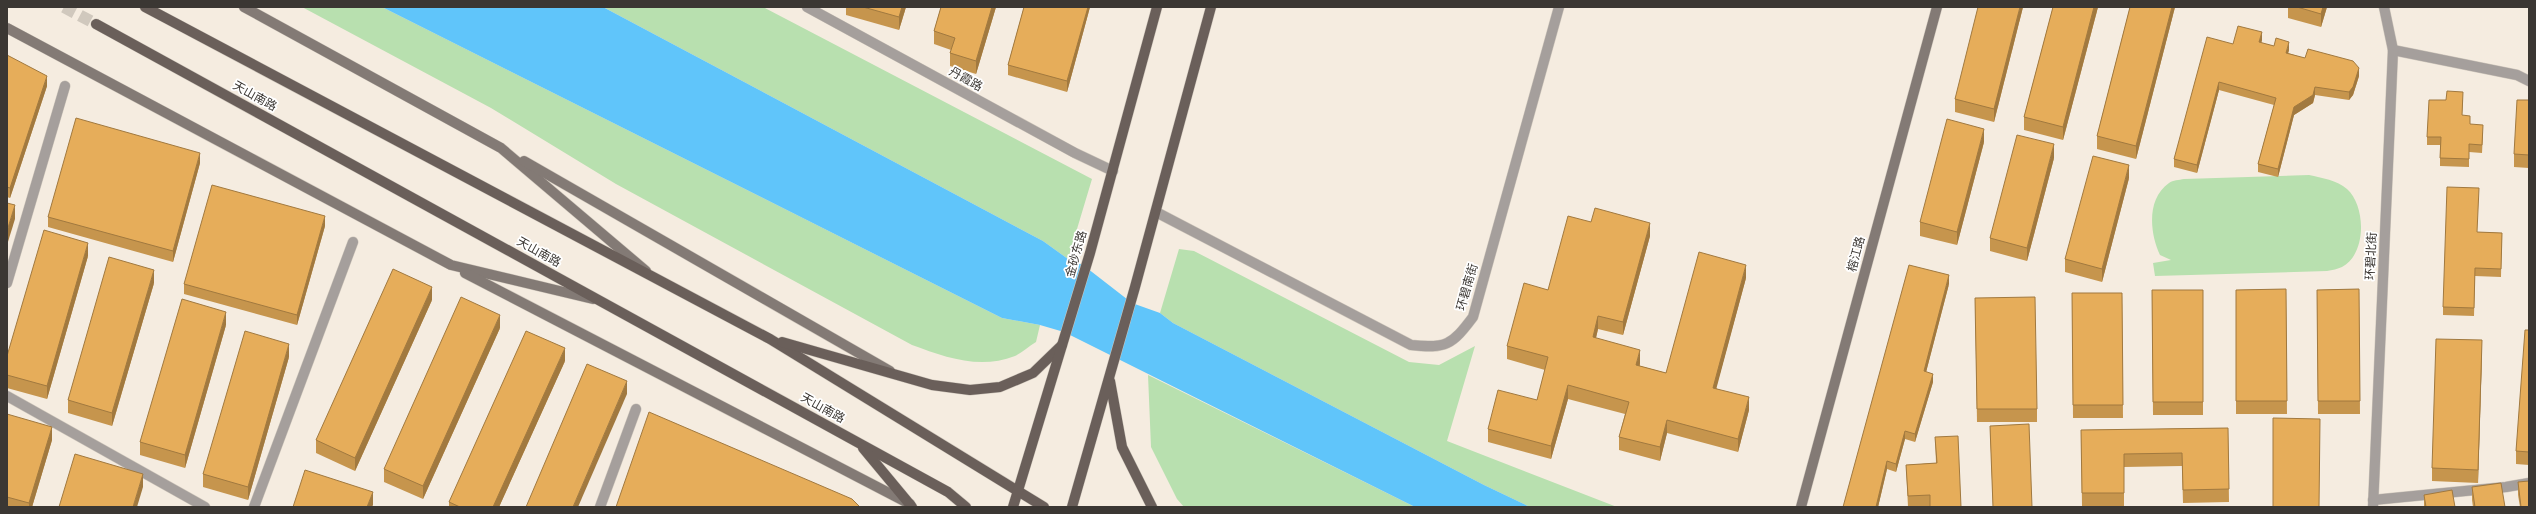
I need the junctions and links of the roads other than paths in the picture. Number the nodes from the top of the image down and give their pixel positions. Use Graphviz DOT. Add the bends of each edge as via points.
graph roads {
  1 [pos="145,7"];
  2 [pos="244,7"];
  3 [pos="807,7"];
  4 [pos="1157,7"];
  5 [pos="1211,7"];
  6 [pos="1558,7"];
  7 [pos="1937,7"];
  8 [pos="2384,7"];
  9 [pos="96,24"];
  10 [pos="7,28"];
  11 [pos="2393,50"];
  12 [pos="2529,81"];
  13 [pos="65,86"];
  14 [pos="501,148"];
  15 [pos="1113,171"];
  16 [pos="1156,212"];
  17 [pos="353,242"];
  18 [pos="451,265"];
  19 [pos="649,273"];
  20 [pos="7,283"];
  21 [pos="602,301"];
  22 [pos="770,339"];
  23 [pos="1063,344"];
  24 [pos="896,375"];
  25 [pos="1110,378"];
  26 [pos="7,396"];
  27 [pos="636,409"];
  28 [pos="860,443"];
  29 [pos="2529,483"];
  30 [pos="1018,493"];
  31 [pos="2373,503"];
  32 [pos="911,506"];
  33 [pos="205,507"];
  34 [pos="254,507"];
  35 [pos="600,507"];
  36 [pos="966,507"];
  37 [pos="1013,507"];
  38 [pos="1044,507"];
  39 [pos="1072,507"];
  40 [pos="1152,507"];
  41 [pos="1801,507"];
  1 -- 19 [label="main road"];
  2 -- 14 [label="main road"];
  3 -- 15 [label="street, 丹霞路" via="1075,153"];
  4 -- 15 [label="main road, 金砂东路"];
  5 -- 16 [label="main road"];
  6 -- 16 [label="street, 环碧南街" via="1473,317 1457,338 1434,348 1412,345"];
  7 -- 41 [label="main road, 榕江路"];
  8 -- 11 [label="street, 环碧北街"];
  9 -- 21 [label="main road, 天山南路"];
  10 -- 18 [label="main road"];
  11 -- 12 [label="street" via="2517,74"];
  11 -- 31 [label="street, 环碧北街"];
  13 -- 20 [label="street"];
  14 -- 19 [label="main road"];
  14 -- 24 [label="main road"];
  15 -- 23 [label="main road, 金砂东路"];
  16 -- 25 [label="main road"];
  17 -- 34 [label="street"];
  18 -- 21 [label="main road"];
  18 -- 32 [label="main road"];
  19 -- 22 [label="main road"];
  21 -- 28 [label="main road, 天山南路"];
  22 -- 24 [label="main road"];
  22 -- 30 [label="main road" via="986,470"];
  23 -- 24 [label="main road" via="1033,373 1000,387 970,390 932,385"];
  23 -- 30 [label="main road, 金砂东路" via="1029,449"];
  25 -- 39 [label="main road"];
  25 -- 40 [label="main road" via="1122,447"];
  26 -- 33 [label="street"];
  27 -- 35 [label="street"];
  28 -- 32 [label="main road"];
  28 -- 36 [label="main road, 天山南路" via="948,492"];
  29 -- 31 [label="street" via="2506,488"];
  30 -- 37 [label="main road, 金砂东路"];
  30 -- 38 [label="main road"];
}
